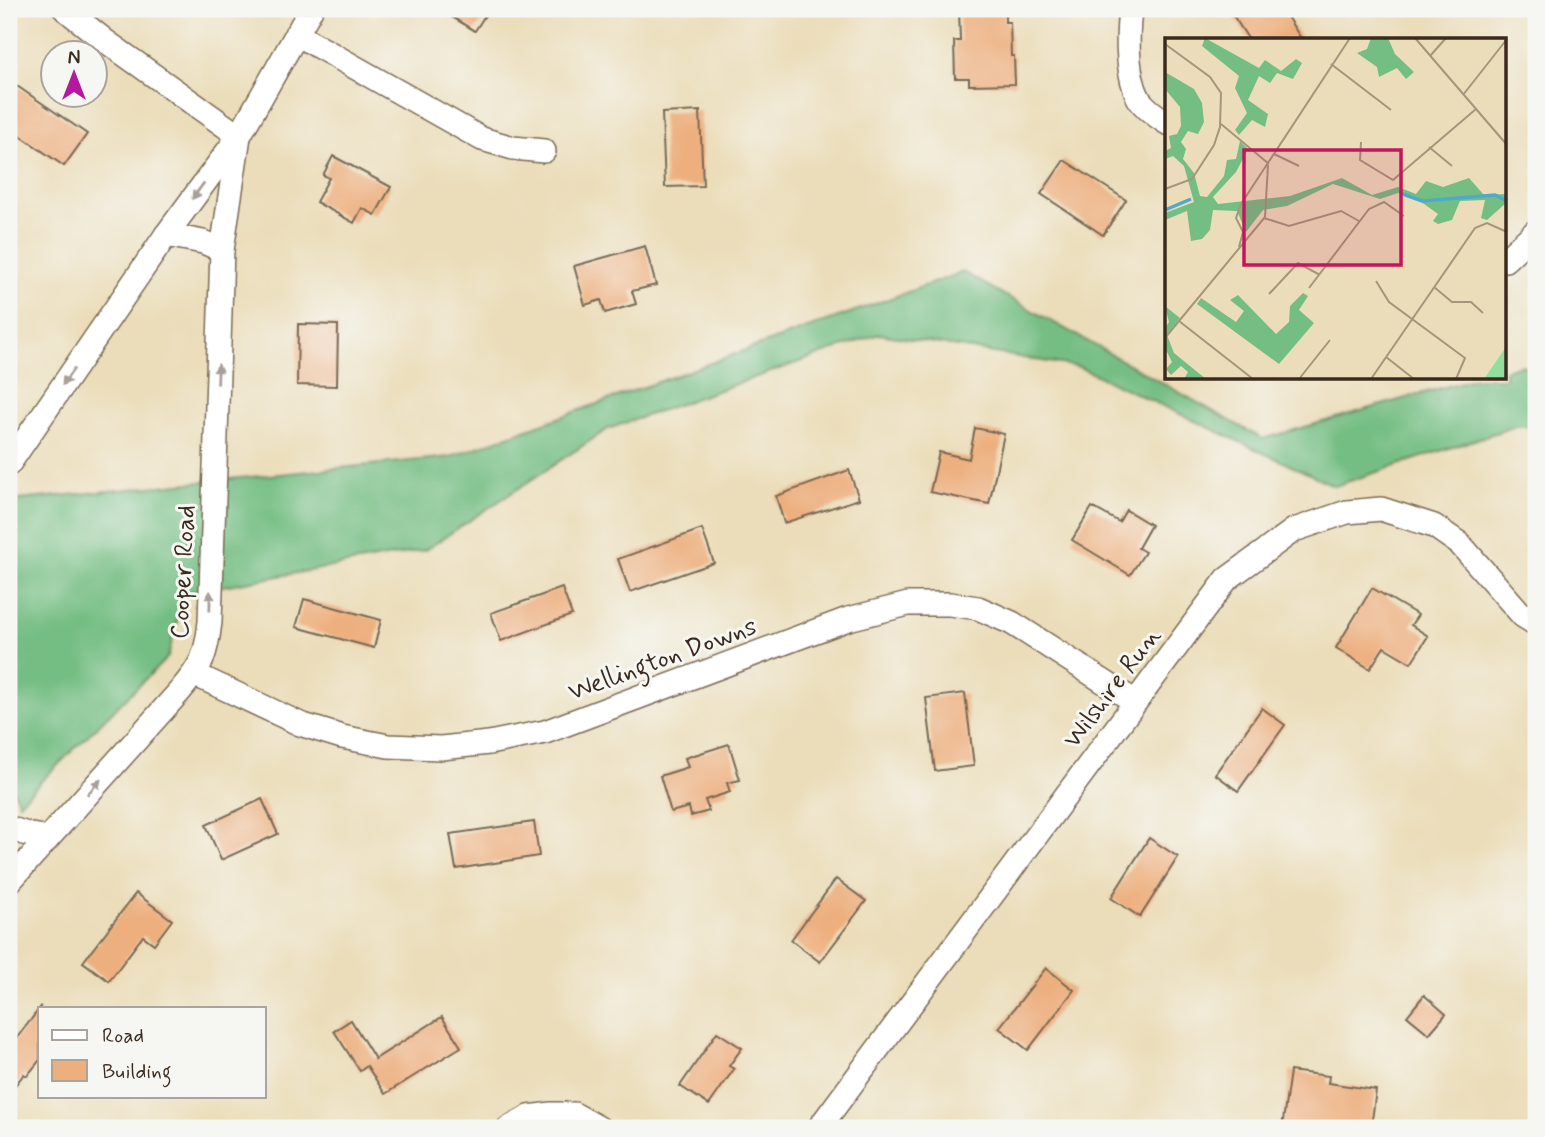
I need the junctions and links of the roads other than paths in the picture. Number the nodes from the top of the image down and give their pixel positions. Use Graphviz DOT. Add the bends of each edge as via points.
graph roads {
  1 [pos="65,9"];
  2 [pos="311,9"];
  3 [pos="1130,9"];
  4 [pos="296,34"];
  5 [pos="1165,121"];
  6 [pos="239,136"];
  7 [pos="544,151"];
  8 [pos="1536,231"];
  9 [pos="166,235"];
  10 [pos="222,250"];
  11 [pos="1506,259"];
  12 [pos="9,464"];
  13 [pos="1536,624"];
  14 [pos="194,674"];
  15 [pos="1134,701"];
  16 [pos="9,828"];
  17 [pos="48,838"];
  18 [pos="9,882"];
  19 [pos="509,1128"];
  20 [pos="599,1128"];
  21 [pos="819,1128"];
  1 -- 6 [label="street"];
  2 -- 4 [label="street, Cooper Road"];
  3 -- 5 [label="street" via="1128,35 1139,100"];
  4 -- 6 [label="street, Cooper Road"];
  4 -- 7 [label="street" via="482,139"];
  6 -- 9 [label="street, Cooper Road, one-way"];
  6 -- 10 [label="street, Cooper Road"];
  8 -- 11 [label="street"];
  9 -- 10 [label="street"];
  9 -- 12 [label="street, Cooper Road, one-way"];
  14 -- 10 [label="street, Cooper Road, one-way" via="207,647 210,622"];
  13 -- 15 [label="street, Wilshire Run" via="1523,617 1460,544 1434,526 1381,509 1347,512 1294,530 1227,579"];
  14 -- 15 [label="street, Wellington Downs" via="300,724 342,737 388,746 441,748 545,732 848,620 908,604 950,604 978,608 1012,623"];
  17 -- 14 [label="street, Cooper Road, one-way"];
  15 -- 21 [label="street, Wilshire Run"];
  16 -- 17 [label="street"];
  17 -- 18 [label="street, Cooper Road"];
  19 -- 20 [label="street" via="529,1117 574,1114"];
}
